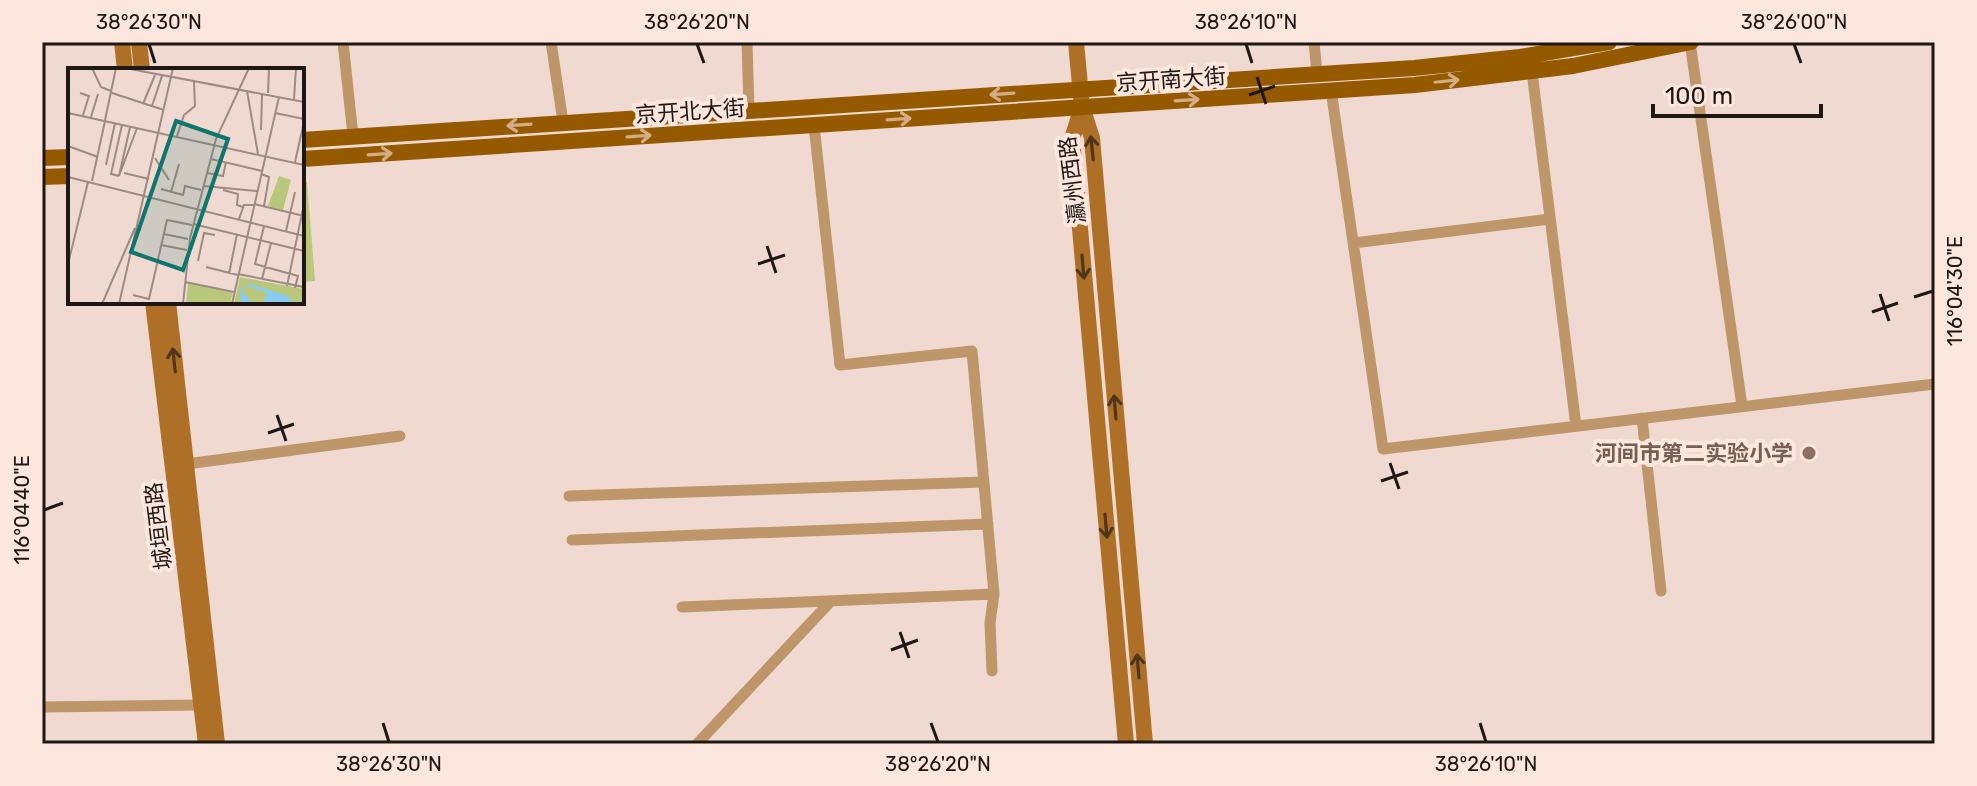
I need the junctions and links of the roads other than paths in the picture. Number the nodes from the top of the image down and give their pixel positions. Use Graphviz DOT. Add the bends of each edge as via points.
graph roads {
  1 [pos="122,42"];
  2 [pos="139,42"];
  3 [pos="343,42"];
  4 [pos="551,42"];
  5 [pos="747,42"];
  6 [pos="1076,42"];
  7 [pos="1314,42"];
  8 [pos="1609,42"];
  9 [pos="1690,42"];
  10 [pos="125,68"];
  11 [pos="142,68"];
  12 [pos="1532,72"];
  13 [pos="1317,74"];
  14 [pos="1080,89"];
  15 [pos="1331,90"];
  16 [pos="1082,107"];
  17 [pos="749,110"];
  18 [pos="563,122"];
  19 [pos="814,125"];
  20 [pos="353,136"];
  21 [pos="304,140"];
  22 [pos="68,157"];
  23 [pos="42,158"];
  24 [pos="304,159"];
  25 [pos="68,176"];
  26 [pos="42,177"];
  27 [pos="1550,219"];
  28 [pos="1353,243"];
  29 [pos="153,304"];
  30 [pos="168,304"];
  31 [pos="1935,384"];
  32 [pos="1742,406"];
  33 [pos="1642,418"];
  34 [pos="1576,426"];
  35 [pos="400,436"];
  36 [pos="186,464"];
  37 [pos="984,482"];
  38 [pos="569,496"];
  39 [pos="988,524"];
  40 [pos="572,540"];
  41 [pos="1661,591"];
  42 [pos="994,594"];
  43 [pos="831,601"];
  44 [pos="682,607"];
  45 [pos="992,671"];
  46 [pos="201,705"];
  47 [pos="42,707"];
  48 [pos="206,744"];
  49 [pos="217,744"];
  50 [pos="697,744"];
  51 [pos="1126,744"];
  52 [pos="1145,744"];
  1 -- 10 [label="main road"];
  2 -- 11 [label="main road"];
  3 -- 20 [label="street"];
  4 -- 18 [label="street"];
  5 -- 17 [label="street"];
  6 -- 14 [label="main road"];
  7 -- 13 [label="street"];
  8 -- 13 [label="main road, 京开南大街" via="1475,62"];
  9 -- 12 [label="main road, 京开南大街"];
  9 -- 32 [label="street"];
  15 -- 12 [label="main road, 京开南大街, one-way"];
  12 -- 27 [label="street"];
  13 -- 14 [label="main road, 京开南大街"];
  14 -- 16 [label="main road"];
  14 -- 17 [label="main road, 京开北大街, one-way"];
  16 -- 15 [label="main road, 京开南大街, one-way"];
  15 -- 28 [label="street"];
  19 -- 16 [label="main road, 京开北大街, one-way"];
  16 -- 51 [label="main road, 瀛州西路, one-way" via="1072,139"];
  52 -- 16 [label="main road, 瀛州西路, one-way" via="1092,138"];
  17 -- 18 [label="main road, 京开北大街"];
  18 -- 20 [label="main road, 京开北大街, one-way"];
  24 -- 19 [label="main road, 京开北大街, one-way"];
  19 -- 37 [label="street" via="840,365 972,351"];
  20 -- 21 [label="main road, 京开北大街"];
  22 -- 23 [label="main road"];
  25 -- 26 [label="main road"];
  27 -- 28 [label="street"];
  27 -- 34 [label="street"];
  28 -- 34 [label="street" via="1383,449"];
  29 -- 46 [label="main road, 城垣西路"];
  36 -- 30 [label="main road, 城垣西路, one-way"];
  31 -- 32 [label="street"];
  32 -- 33 [label="street"];
  33 -- 34 [label="street"];
  33 -- 41 [label="street"];
  35 -- 36 [label="street"];
  36 -- 49 [label="main road, 城垣西路"];
  37 -- 38 [label="street"];
  37 -- 39 [label="street"];
  39 -- 40 [label="street"];
  39 -- 42 [label="street"];
  42 -- 43 [label="street"];
  42 -- 45 [label="street"];
  43 -- 44 [label="street"];
  43 -- 50 [label="street"];
  46 -- 47 [label="street"];
  46 -- 48 [label="main road, 城垣西路"];
}
